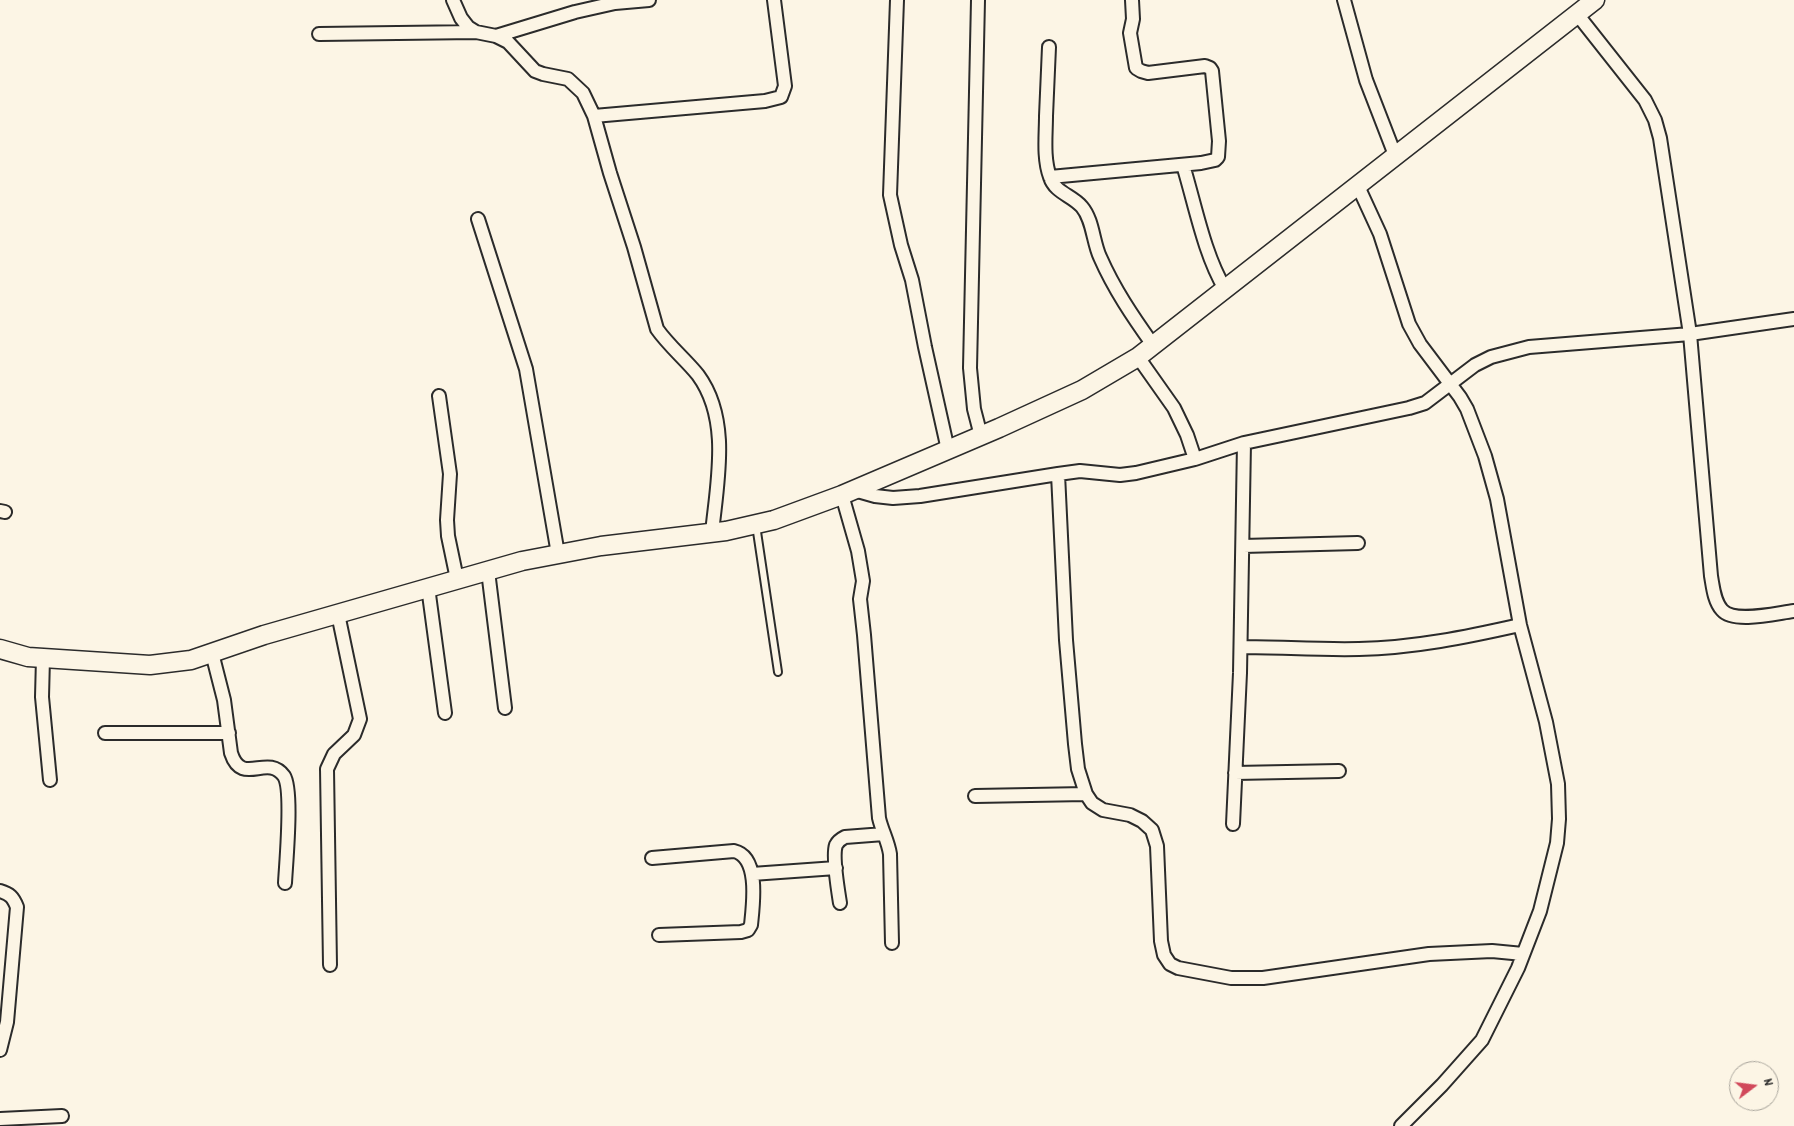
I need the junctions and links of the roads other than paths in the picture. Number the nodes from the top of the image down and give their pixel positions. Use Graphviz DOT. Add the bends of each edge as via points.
graph roads {
  1 [pos="453,0"];
  2 [pos="649,0"];
  3 [pos="774,0"];
  4 [pos="898,0"];
  5 [pos="978,0"];
  6 [pos="1132,0"];
  7 [pos="1344,0"];
  8 [pos="1595,0"];
  9 [pos="1576,14"];
  10 [pos="476,32"];
  11 [pos="319,34"];
  12 [pos="496,36"];
  13 [pos="1049,47"];
  14 [pos="594,116"];
  15 [pos="1395,155"];
  16 [pos="1183,165"];
  17 [pos="1050,177"];
  18 [pos="1357,184"];
  19 [pos="478,219"];
  20 [pos="1225,289"];
  21 [pos="1794,319"];
  22 [pos="1690,334"];
  23 [pos="1153,345"];
  24 [pos="1138,357"];
  25 [pos="1450,385"];
  26 [pos="439,396"];
  27 [pos="981,436"];
  28 [pos="1244,444"];
  29 [pos="948,450"];
  30 [pos="1195,459"];
  31 [pos="1058,474"];
  32 [pos="848,493"];
  33 [pos="756,524"];
  34 [pos="712,533"];
  35 [pos="1358,543"];
  36 [pos="1242,546"];
  37 [pos="558,554"];
  38 [pos="488,570"];
  39 [pos="458,579"];
  40 [pos="428,587"];
  41 [pos="1794,611"];
  42 [pos="338,614"];
  43 [pos="1520,625"];
  44 [pos="1240,647"];
  45 [pos="0,649"];
  46 [pos="212,653"];
  47 [pos="0,656"];
  48 [pos="35,658"];
  49 [pos="778,672"];
  50 [pos="505,708"];
  51 [pos="444,713"];
  52 [pos="105,733"];
  53 [pos="229,733"];
  54 [pos="1339,771"];
  55 [pos="1235,773"];
  56 [pos="50,780"];
  57 [pos="1086,794"];
  58 [pos="976,796"];
  59 [pos="1233,824"];
  60 [pos="884,834"];
  61 [pos="652,858"];
  62 [pos="836,868"];
  63 [pos="752,874"];
  64 [pos="285,883"];
  65 [pos="4,892"];
  66 [pos="840,903"];
  67 [pos="659,935"];
  68 [pos="892,943"];
  69 [pos="1523,954"];
  70 [pos="330,965"];
  71 [pos="0,1050"];
  72 [pos="62,1116"];
  73 [pos="0,1119"];
  74 [pos="1401,1126"];
  1 -- 10 [label="street" via="461,18"];
  2 -- 12 [label="street" via="575,12"];
  3 -- 14 [label="street" via="785,86 781,96 765,101"];
  4 -- 29 [label="street" via="890,195 912,280"];
  5 -- 27 [label="street" via="970,368 974,409"];
  6 -- 16 [label="street" via="1134,19 1130,33 1136,68 1148,73 1205,66 1212,71 1218,156 1210,162"];
  7 -- 15 [label="street" via="1366,80"];
  8 -- 9 [label="main road"];
  9 -- 15 [label="main road"];
  9 -- 22 [label="street" via="1645,100 1655,120"];
  10 -- 11 [label="street"];
  10 -- 12 [label="street"];
  12 -- 14 [label="street" via="508,42 535,71 568,79 575,84 584,93"];
  13 -- 17 [label="street" via="1045,143"];
  14 -- 34 [label="street" via="657,329 698,375 713,405 719,443"];
  15 -- 18 [label="main road"];
  16 -- 17 [label="street"];
  16 -- 20 [label="street" via="1209,255"];
  17 -- 23 [label="street" via="1058,190 1082,207 1105,268"];
  18 -- 20 [label="main road"];
  18 -- 25 [label="street" via="1380,234 1409,324"];
  19 -- 37 [label="street" via="526,369"];
  20 -- 23 [label="main road"];
  21 -- 22 [label="street"];
  22 -- 25 [label="street" via="1529,346 1491,356"];
  22 -- 41 [label="street" via="1711,576 1716,600 1721,609 1736,617"];
  23 -- 24 [label="main road"];
  24 -- 27 [label="main road" via="1082,390"];
  24 -- 30 [label="street" via="1174,408"];
  25 -- 28 [label="street" via="1425,403 1409,408"];
  25 -- 43 [label="street" via="1467,409 1485,456 1497,499"];
  26 -- 39 [label="street" via="450,474 448,528"];
  27 -- 29 [label="main road"];
  28 -- 30 [label="street"];
  28 -- 36 [label="street"];
  29 -- 32 [label="main road"];
  30 -- 31 [label="street" via="1128,474 1080,471"];
  31 -- 32 [label="street" via="893,498"];
  31 -- 57 [label="street" via="1074,744"];
  32 -- 33 [label="main road"];
  32 -- 60 [label="street" via="863,581 860,599 879,818"];
  33 -- 34 [label="main road"];
  33 -- 49 [label="lane"];
  34 -- 37 [label="main road"];
  35 -- 36 [label="street"];
  36 -- 44 [label="street"];
  37 -- 38 [label="main road"];
  38 -- 39 [label="main road"];
  38 -- 50 [label="street"];
  39 -- 40 [label="main road"];
  40 -- 42 [label="main road"];
  40 -- 51 [label="street"];
  42 -- 46 [label="main road"];
  42 -- 70 [label="street" via="360,719 354,735 334,754 327,769"];
  43 -- 44 [label="street" via="1473,636 1392,647"];
  43 -- 69 [label="street" via="1554,755 1559,819 1557,843 1540,911"];
  44 -- 55 [label="street"];
  45 -- 48 [label="main road"];
  46 -- 48 [label="main road" via="191,660 150,665"];
  46 -- 53 [label="street"];
  47 -- 48 [label="street"];
  48 -- 56 [label="street"];
  52 -- 53 [label="street"];
  53 -- 64 [label="street" via="230,753 236,766 242,769 271,768 285,778 288,794"];
  54 -- 55 [label="street"];
  55 -- 59 [label="street"];
  57 -- 58 [label="street"];
  57 -- 69 [label="street" via="1103,810 1130,816 1152,830 1158,846 1161,942 1164,955 1170,964 1178,968 1231,978 1263,978 1429,954 1484,951"];
  60 -- 62 [label="street" via="840,840 835,850"];
  60 -- 68 [label="street" via="890,854"];
  61 -- 63 [label="street" via="734,851 745,857"];
  62 -- 63 [label="street"];
  62 -- 66 [label="street"];
  63 -- 67 [label="street" via="751,925 748,930"];
  65 -- 71 [label="street" via="14,899 18,907 7,1022"];
  69 -- 74 [label="street" via="1482,1040"];
  72 -- 73 [label="street"];
}
